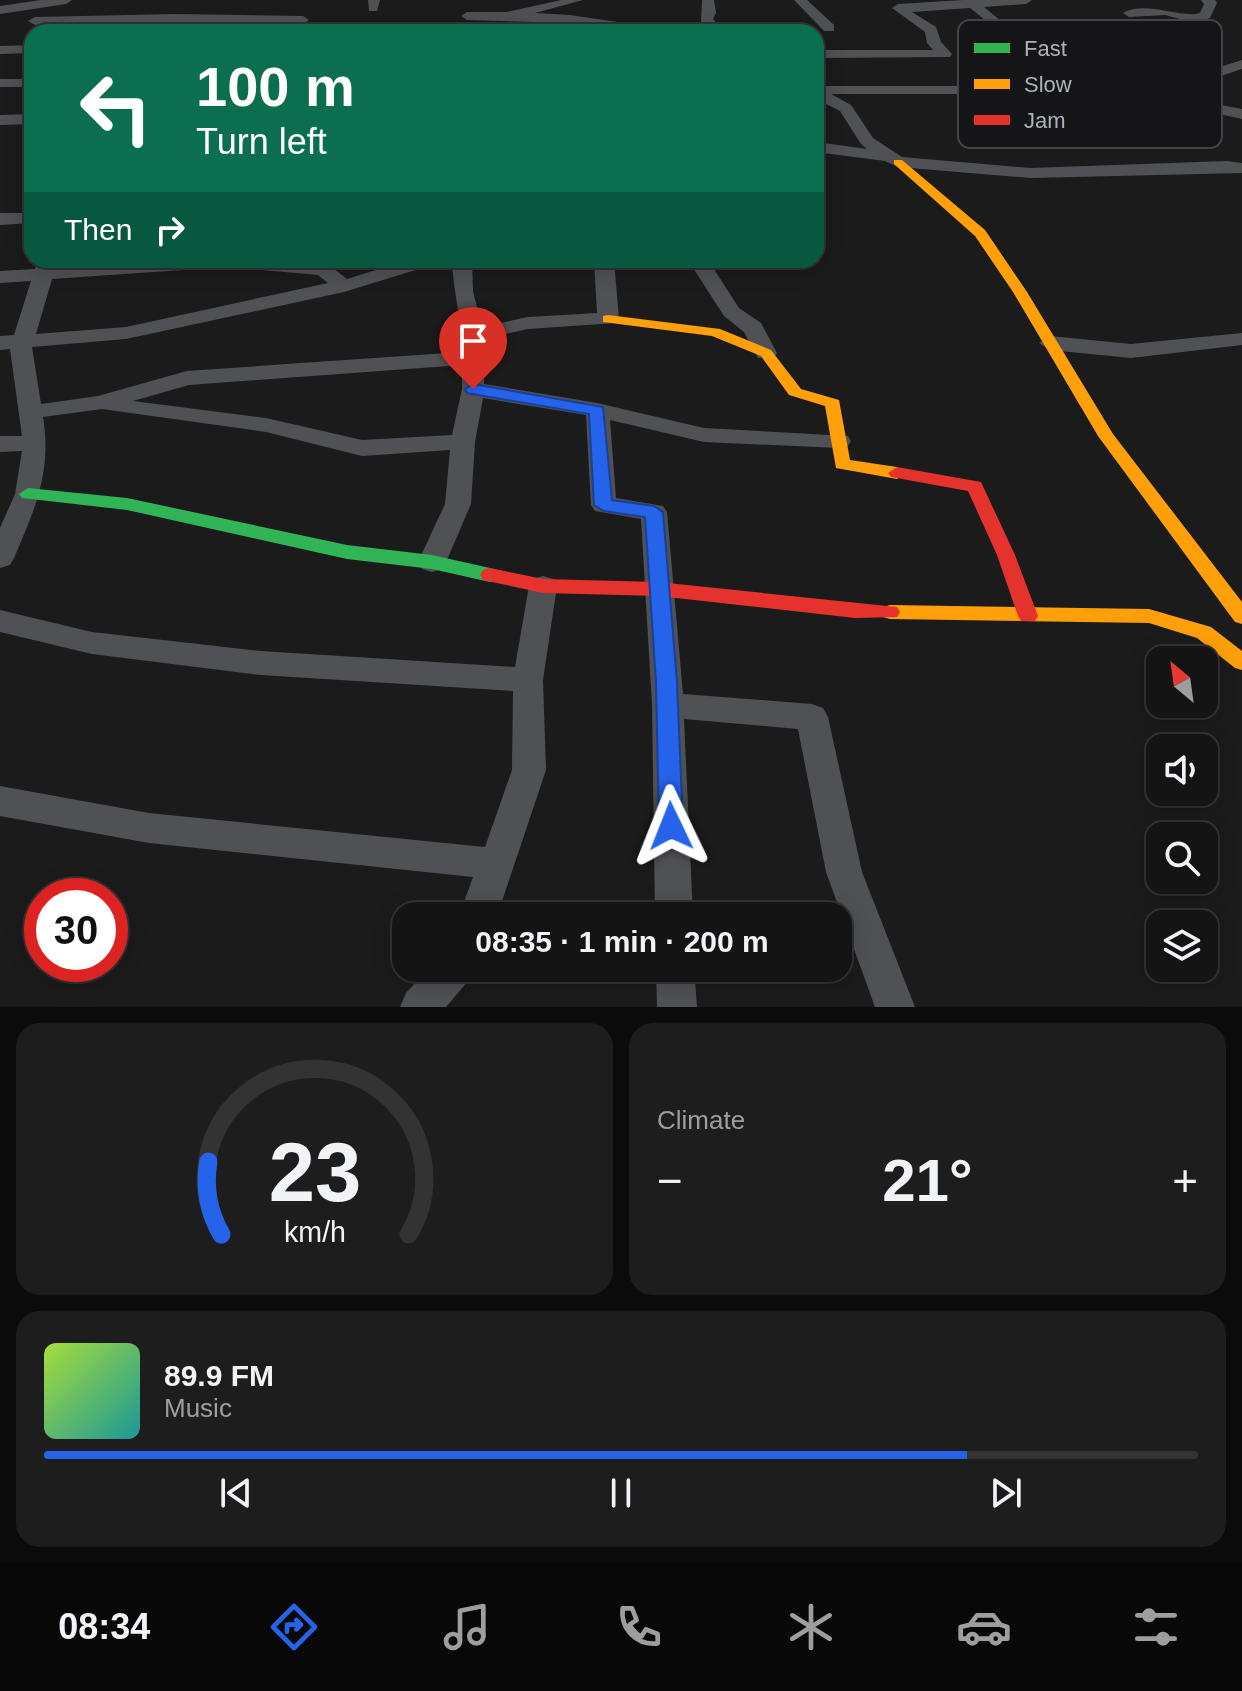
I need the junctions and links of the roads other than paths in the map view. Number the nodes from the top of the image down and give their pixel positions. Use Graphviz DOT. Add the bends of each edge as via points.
graph roads {
  1 [pos="66,0"];
  2 [pos="164,0"];
  3 [pos="577,0"];
  4 [pos="708,0"];
  5 [pos="800,0"];
  6 [pos="888,0"];
  7 [pos="1026,0"];
  8 [pos="1207,0"];
  9 [pos="470,2"];
  10 [pos="972,3"];
  11 [pos="1130,7"];
  12 [pos="900,9"];
  13 [pos="0,10"];
  14 [pos="467,16"];
  15 [pos="507,16"];
  16 [pos="153,19"];
  17 [pos="303,20"];
  18 [pos="993,20"];
  19 [pos="35,21"];
  20 [pos="150,24"];
  21 [pos="464,24"];
  22 [pos="604,24"];
  23 [pos="710,24"];
  24 [pos="829,28"];
  25 [pos="0,50"];
  26 [pos="24,50"];
  27 [pos="824,54"];
  28 [pos="1242,64"];
  29 [pos="1222,70"];
  30 [pos="0,83"];
  31 [pos="24,83"];
  32 [pos="958,90"];
  33 [pos="824,91"];
  34 [pos="824,96"];
  35 [pos="1222,110"];
  36 [pos="1242,114"];
  37 [pos="24,119"];
  38 [pos="0,120"];
  39 [pos="824,148"];
  40 [pos="894,159"];
  41 [pos="1242,168"];
  42 [pos="24,218"];
  43 [pos="0,219"];
  44 [pos="40,268"];
  45 [pos="45,268"];
  46 [pos="302,268"];
  47 [pos="402,268"];
  48 [pos="462,268"];
  49 [pos="605,268"];
  50 [pos="703,268"];
  51 [pos="0,277"];
  52 [pos="344,286"];
  53 [pos="608,319"];
  54 [pos="1242,339"];
  55 [pos="11,342"];
  56 [pos="1050,343"];
  57 [pos="473,347"];
  58 [pos="766,353"];
  59 [pos="473,389"];
  60 [pos="100,403"];
  61 [pos="597,410"];
  62 [pos="31,412"];
  63 [pos="839,441"];
  64 [pos="463,442"];
  65 [pos="35,443"];
  66 [pos="0,444"];
  67 [pos="28,494"];
  68 [pos="0,558"];
  69 [pos="432,562"];
  70 [pos="543,586"];
  71 [pos="658,589"];
  72 [pos="1028,616"];
  73 [pos="1242,617"];
  74 [pos="0,621"];
  75 [pos="1242,662"];
  76 [pos="528,680"];
  77 [pos="668,705"];
  78 [pos="0,801"];
  79 [pos="498,864"];
  80 [pos="483,902"];
  81 [pos="674,902"];
  82 [pos="442,982"];
  83 [pos="676,982"];
  84 [pos="420,1007"];
  85 [pos="677,1007"];
  86 [pos="895,1007"];
  1 -- 13 [label="street"];
  2 -- 16 [label="street"];
  3 -- 15 [label="street"];
  4 -- 23 [label="street"];
  5 -- 24 [label="street"];
  6 -- 12 [label="street"];
  7 -- 10 [label="street"];
  8 -- 11 [label="street" via="1211,3 1205,15 1195,19"];
  9 -- 14 [label="street"];
  10 -- 12 [label="street"];
  10 -- 18 [label="street"];
  12 -- 27 [label="street" via="931,30 945,54"];
  14 -- 15 [label="street"];
  14 -- 21 [label="street"];
  15 -- 22 [label="street"];
  16 -- 17 [label="street"];
  16 -- 19 [label="street"];
  16 -- 20 [label="street"];
  25 -- 26 [label="street"];
  28 -- 29 [label="street"];
  30 -- 31 [label="street"];
  32 -- 33 [label="street"];
  34 -- 40 [label="street" via="846,108 867,141"];
  35 -- 36 [label="street"];
  37 -- 38 [label="street"];
  39 -- 40 [label="street"];
  40 -- 41 [label="street" via="1031,173"];
  40 -- 56 [label="street" via="980,233"];
  42 -- 43 [label="street"];
  44 -- 51 [label="street"];
  45 -- 55 [label="street"];
  46 -- 52 [label="street" via="323,270"];
  47 -- 52 [label="street"];
  48 -- 57 [label="street"];
  49 -- 53 [label="street"];
  50 -- 58 [label="street" via="731,312 753,328"];
  52 -- 55 [label="street" via="126,333"];
  53 -- 57 [label="street" via="528,323"];
  53 -- 58 [label="street" via="715,332"];
  54 -- 56 [label="street" via="1131,351"];
  55 -- 62 [label="street"];
  56 -- 73 [label="street" via="1106,436"];
  57 -- 59 [label="street"];
  57 -- 60 [label="street" via="187,378"];
  58 -- 63 [label="street" via="795,392 833,403"];
  59 -- 61 [label="street"];
  59 -- 64 [label="street"];
  60 -- 62 [label="street"];
  60 -- 64 [label="street" via="266,425 362,448"];
  61 -- 63 [label="street" via="704,435"];
  61 -- 71 [label="street" via="604,505 654,512"];
  62 -- 65 [label="street"];
  63 -- 72 [label="street" via="842,464 975,486"];
  64 -- 69 [label="street" via="458,504"];
  65 -- 66 [label="street"];
  65 -- 67 [label="street"];
  67 -- 68 [label="street"];
  67 -- 69 [label="street" via="127,504 347,552"];
  69 -- 70 [label="street"];
  70 -- 71 [label="street"];
  70 -- 76 [label="street"];
  71 -- 72 [label="street" via="855,611"];
  71 -- 77 [label="street"];
  72 -- 75 [label="street" via="1149,616 1204,632"];
  74 -- 76 [label="street" via="92,643 261,663"];
  76 -- 79 [label="street" via="529,770"];
  77 -- 81 [label="street"];
  77 -- 86 [label="street" via="812,717 844,872"];
  78 -- 79 [label="street" via="149,828"];
  79 -- 80 [label="street"];
  82 -- 84 [label="street"];
  83 -- 85 [label="street"];
}
